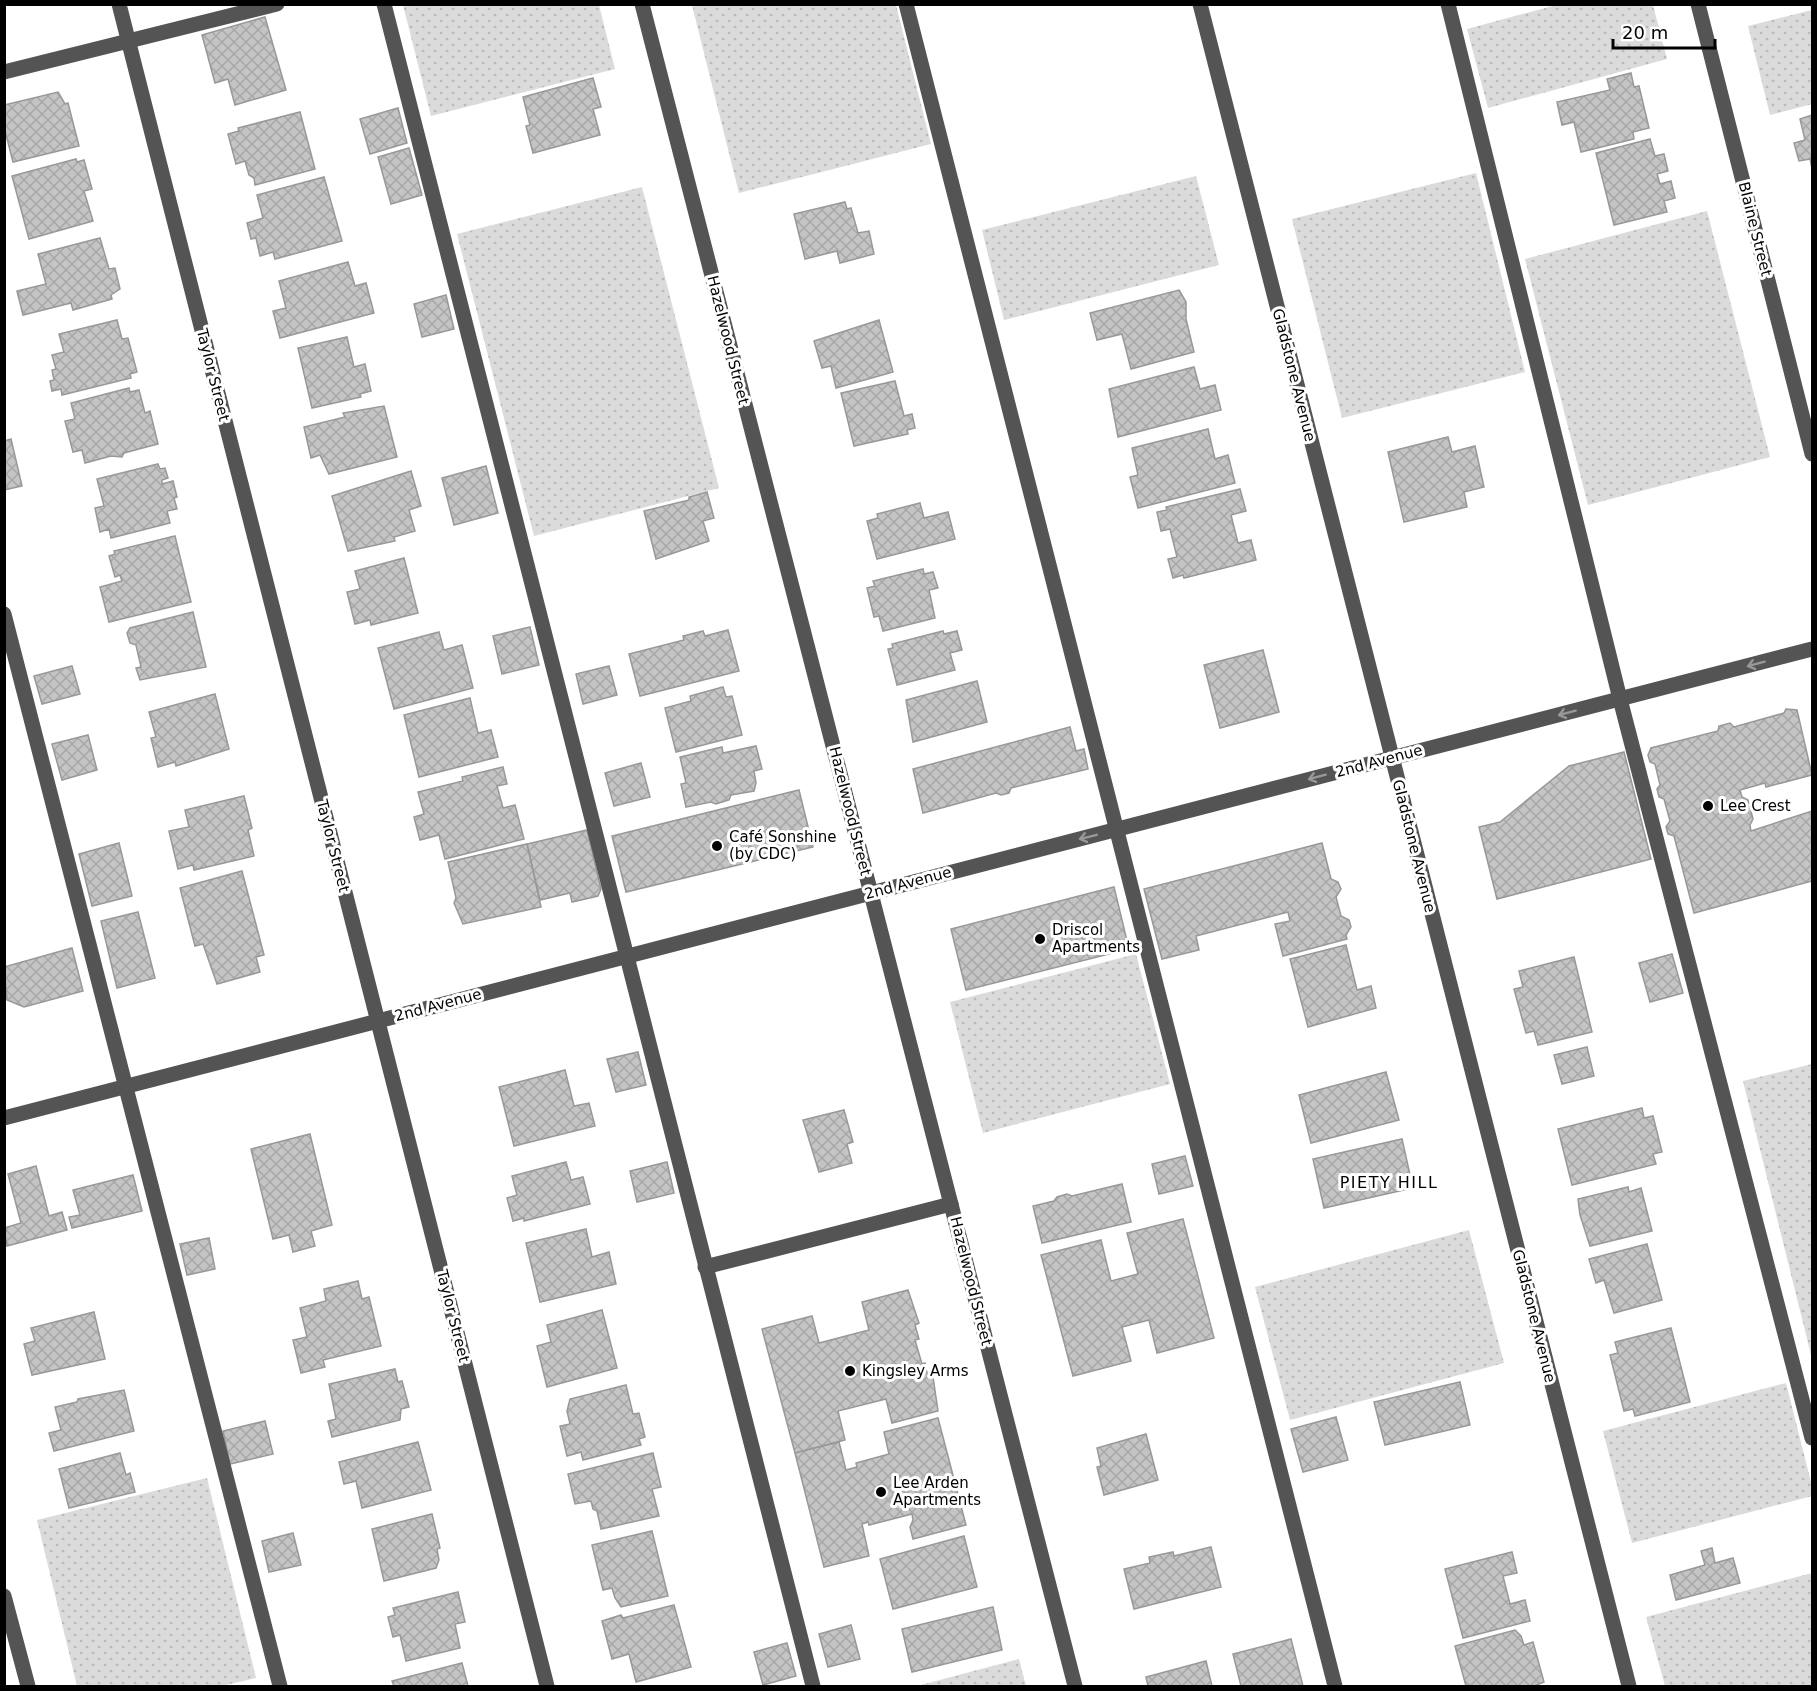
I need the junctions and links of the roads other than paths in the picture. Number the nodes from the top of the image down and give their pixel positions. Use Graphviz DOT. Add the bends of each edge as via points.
graph roads {
  1 [pos="119,4"];
  2 [pos="277,4"];
  3 [pos="384,4"];
  4 [pos="642,4"];
  5 [pos="906,4"];
  6 [pos="1200,4"];
  7 [pos="1448,4"];
  8 [pos="1698,4"];
  9 [pos="129,42"];
  10 [pos="4,72"];
  11 [pos="1812,454"];
  12 [pos="4,614"];
  13 [pos="1812,649"];
  14 [pos="1620,699"];
  15 [pos="1392,758"];
  16 [pos="1118,830"];
  17 [pos="871,893"];
  18 [pos="625,956"];
  19 [pos="378,1021"];
  20 [pos="126,1086"];
  21 [pos="4,1118"];
  22 [pos="951,1204"];
  23 [pos="705,1267"];
  24 [pos="1812,1438"];
  25 [pos="4,1596"];
  26 [pos="28,1686"];
  27 [pos="280,1686"];
  28 [pos="547,1686"];
  29 [pos="813,1686"];
  30 [pos="1075,1686"];
  31 [pos="1335,1686"];
  32 [pos="1629,1686"];
  1 -- 9 [label="street, Taylor Street"];
  2 -- 9 [label="street"];
  3 -- 18 [label="street"];
  4 -- 17 [label="street, Hazelwood Street"];
  5 -- 16 [label="street"];
  6 -- 15 [label="street, Gladstone Avenue"];
  7 -- 14 [label="street"];
  8 -- 11 [label="street, Blaine Street"];
  9 -- 10 [label="street"];
  9 -- 19 [label="street, Taylor Street"];
  12 -- 20 [label="street"];
  13 -- 14 [label="street, 2nd Avenue, one-way"];
  14 -- 15 [label="street, 2nd Avenue, one-way"];
  14 -- 24 [label="street"];
  15 -- 16 [label="street, 2nd Avenue, one-way"];
  15 -- 32 [label="street, Gladstone Avenue"];
  16 -- 17 [label="street, 2nd Avenue, one-way"];
  16 -- 31 [label="street"];
  17 -- 18 [label="street, 2nd Avenue"];
  17 -- 22 [label="street, Hazelwood Street"];
  18 -- 19 [label="street, 2nd Avenue"];
  18 -- 23 [label="street"];
  19 -- 20 [label="street, 2nd Avenue"];
  19 -- 28 [label="street, Taylor Street"];
  20 -- 21 [label="street, 2nd Avenue"];
  20 -- 27 [label="street"];
  22 -- 23 [label="street"];
  22 -- 30 [label="street, Hazelwood Street"];
  23 -- 29 [label="street"];
  25 -- 26 [label="street"];
}
